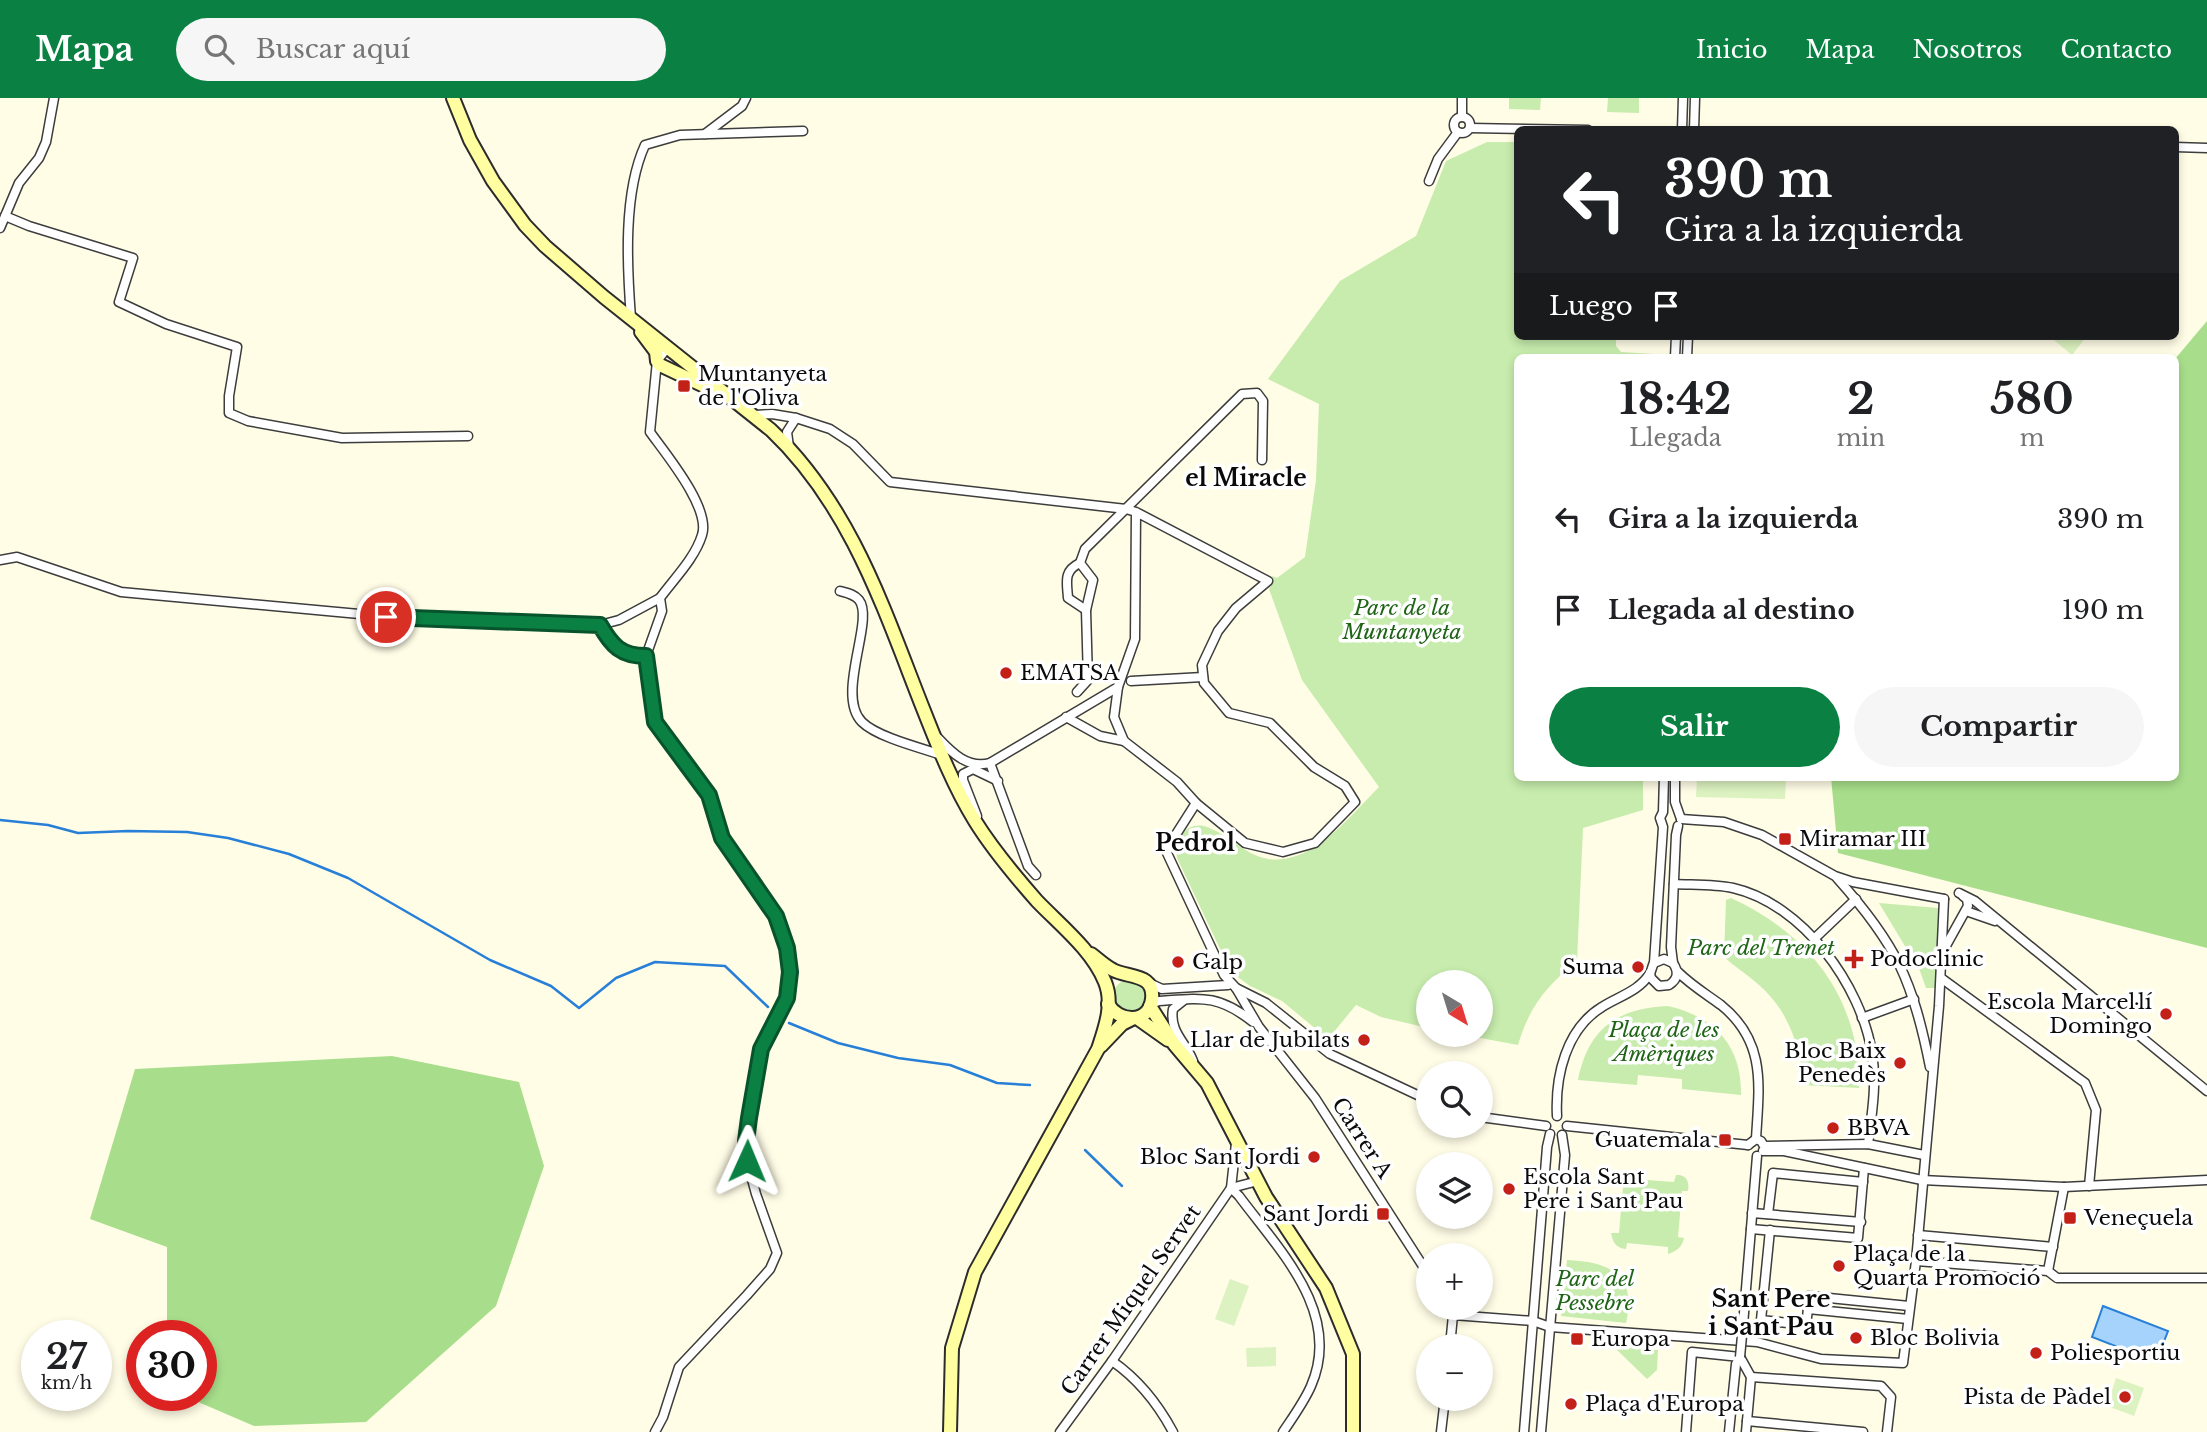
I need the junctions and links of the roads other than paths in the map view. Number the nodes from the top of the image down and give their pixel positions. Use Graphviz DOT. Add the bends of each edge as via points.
graph roads {
  1 [pos="54,98"];
  2 [pos="453,98"];
  3 [pos="746,98"];
  4 [pos="1462,98"];
  5 [pos="1683,98"];
  6 [pos="1695,98"];
  7 [pos="1462,117"];
  8 [pos="1682,126"];
  9 [pos="1694,126"];
  10 [pos="1470,128"];
  11 [pos="1514,129"];
  12 [pos="803,131"];
  13 [pos="1458,132"];
  14 [pos="705,134"];
  15 [pos="2179,147"];
  16 [pos="2207,148"];
  17 [pos="1429,181"];
  18 [pos="5,216"];
  19 [pos="0,228"];
  20 [pos="631,318"];
  21 [pos="670,349"];
  22 [pos="659,367"];
  23 [pos="738,402"];
  24 [pos="754,415"];
  25 [pos="778,415"];
  26 [pos="796,418"];
  27 [pos="771,430"];
  28 [pos="468,436"];
  29 [pos="789,447"];
  30 [pos="1262,460"];
  31 [pos="1126,509"];
  32 [pos="1136,512"];
  33 [pos="0,560"];
  34 [pos="1080,563"];
  35 [pos="840,591"];
  36 [pos="660,598"];
  37 [pos="1086,610"];
  38 [pos="600,625"];
  39 [pos="646,656"];
  40 [pos="1203,677"];
  41 [pos="1131,681"];
  42 [pos="1118,687"];
  43 [pos="1077,692"];
  44 [pos="1066,717"];
  45 [pos="932,731"];
  46 [pos="1124,741"];
  47 [pos="942,755"];
  48 [pos="959,758"];
  49 [pos="990,763"];
  50 [pos="963,774"];
  51 [pos="998,781"];
  52 [pos="1664,781"];
  53 [pos="1675,781"];
  54 [pos="1196,803"];
  55 [pos="1663,812"];
  56 [pos="1679,819"];
  57 [pos="1663,827"];
  58 [pos="988,841"];
  59 [pos="1036,875"];
  60 [pos="1835,876"];
  61 [pos="1674,884"];
  62 [pos="1959,893"];
  63 [pos="1856,899"];
  64 [pos="1944,899"];
  65 [pos="1944,910"];
  66 [pos="1964,914"];
  67 [pos="1998,922"];
  68 [pos="1814,939"];
  69 [pos="1084,949"];
  70 [pos="1942,954"];
  71 [pos="1654,963"];
  72 [pos="1673,963"];
  73 [pos="1678,972"];
  74 [pos="1650,973"];
  75 [pos="1129,974"];
  76 [pos="1941,978"];
  77 [pos="1147,982"];
  78 [pos="1229,988"];
  79 [pos="1108,998"];
  80 [pos="1187,999"];
  81 [pos="1914,999"];
  82 [pos="1229,1003"];
  83 [pos="1245,1004"];
  84 [pos="1150,1005"];
  85 [pos="1268,1008"];
  86 [pos="1135,1018"];
  87 [pos="1862,1018"];
  88 [pos="1259,1027"];
  89 [pos="1174,1044"];
  90 [pos="1098,1049"];
  91 [pos="1195,1067"];
  92 [pos="1931,1075"];
  93 [pos="2207,1091"];
  94 [pos="1416,1094"];
  95 [pos="1557,1116"];
  96 [pos="1493,1119"];
  97 [pos="1567,1126"];
  98 [pos="1548,1130"];
  99 [pos="1562,1135"];
  100 [pos="1756,1139"];
  101 [pos="1237,1140"];
  102 [pos="1868,1144"];
  103 [pos="1748,1145"];
  104 [pos="1761,1151"];
  105 [pos="1565,1155"];
  106 [pos="1924,1155"];
  107 [pos="1546,1156"];
  108 [pos="1864,1168"];
  109 [pos="1922,1180"];
  110 [pos="2207,1180"];
  111 [pos="1258,1181"];
  112 [pos="1863,1182"];
  113 [pos="2089,1186"];
  114 [pos="2064,1187"];
  115 [pos="1231,1188"];
  116 [pos="1752,1213"];
  117 [pos="1768,1214"];
  118 [pos="1861,1222"];
  119 [pos="1751,1229"];
  120 [pos="1770,1230"];
  121 [pos="1918,1235"];
  122 [pos="2053,1247"];
  123 [pos="1416,1255"];
  124 [pos="1916,1261"];
  125 [pos="2048,1271"];
  126 [pos="2207,1278"];
  127 [pos="1909,1306"];
  128 [pos="1808,1309"];
  129 [pos="1493,1316"];
  130 [pos="1908,1319"];
  131 [pos="1533,1321"];
  132 [pos="1550,1327"];
  133 [pos="1740,1357"];
  134 [pos="1112,1360"];
  135 [pos="1751,1377"];
  136 [pos="1443,1411"];
  137 [pos="1747,1420"];
  138 [pos="655,1432"];
  139 [pos="950,1432"];
  140 [pos="1060,1432"];
  141 [pos="1173,1432"];
  142 [pos="1283,1432"];
  143 [pos="1353,1432"];
  144 [pos="1441,1432"];
  145 [pos="1524,1432"];
  146 [pos="1541,1432"];
  147 [pos="1686,1432"];
  148 [pos="1729,1432"];
  149 [pos="1746,1432"];
  150 [pos="1863,1432"];
  151 [pos="1887,1432"];
  1 -- 18 [label="street" via="46,142 19,183"];
  2 -- 20 [label="main road" via="480,159 516,215 545,246"];
  3 -- 14 [label="street"];
  4 -- 7 [label="street"];
  5 -- 8 [label="street"];
  6 -- 9 [label="street"];
  7 -- 10 [label="street" via="1469,120"];
  7 -- 13 [label="street" via="1454,124"];
  10 -- 11 [label="street"];
  10 -- 13 [label="street"];
  12 -- 14 [label="street"];
  13 -- 17 [label="street"];
  14 -- 20 [label="street" via="680,135 645,145 639,158 627,259"];
  15 -- 16 [label="street"];
  18 -- 19 [label="street"];
  18 -- 28 [label="street" via="133,258 119,302 166,324 237,347 229,413 248,421 342,438"];
  20 -- 21 [label="main road"];
  20 -- 22 [label="main road" via="656,352"];
  21 -- 22 [label="street"];
  21 -- 23 [label="main road"];
  22 -- 23 [label="main road"];
  22 -- 36 [label="street" via="650,432 690,487 703,534"];
  23 -- 24 [label="main road"];
  24 -- 25 [label="street"];
  24 -- 27 [label="main road"];
  25 -- 26 [label="street"];
  25 -- 27 [label="street"];
  26 -- 27 [label="street"];
  26 -- 29 [label="street" via="787,432"];
  26 -- 31 [label="street" via="830,429 853,444 890,482"];
  27 -- 29 [label="main road"];
  29 -- 45 [label="main road" via="820,484 852,537"];
  30 -- 31 [label="street" via="1264,401 1257,393 1242,394"];
  31 -- 32 [label="street"];
  31 -- 34 [label="street" via="1085,549"];
  32 -- 40 [label="street" via="1268,581 1236,608 1218,631 1202,665"];
  32 -- 42 [label="street" via="1135,639"];
  33 -- 38 [label="street" via="17,557 121,592 413,619"];
  34 -- 37 [label="street" via="1093,580"];
  34 -- 37 [label="street" via="1067,574 1068,598"];
  35 -- 47 [label="street" via="861,602 864,613 854,664 854,708 862,722 889,737"];
  36 -- 38 [label="street"];
  36 -- 39 [label="street" via="662,611"];
  37 -- 43 [label="street" via="1088,680"];
  38 -- 39 [label="street" via="619,651"];
  39 -- 138 [label="street" via="655,722 709,795 722,838 776,916 790,972 787,998 761,1049 746,1141 756,1194 777,1253 747,1296 679,1367"];
  40 -- 41 [label="street"];
  40 -- 54 [label="street" via="1229,713 1270,723 1314,767 1345,786 1354,802 1315,843 1283,852 1245,843"];
  42 -- 44 [label="street"];
  42 -- 46 [label="street" via="1114,717"];
  44 -- 46 [label="street" via="1100,736"];
  44 -- 49 [label="street"];
  45 -- 47 [label="main road"];
  45 -- 48 [label="street"];
  46 -- 54 [label="street" via="1177,782"];
  47 -- 58 [label="main road"];
  48 -- 49 [label="street" via="978,765"];
  48 -- 50 [label="street"];
  49 -- 51 [label="street"];
  50 -- 51 [label="street" via="973,769"];
  50 -- 58 [label="street"];
  51 -- 59 [label="street" via="1028,866"];
  52 -- 55 [label="street"];
  53 -- 56 [label="street"];
  54 -- 78 [label="street" via="1167,853"];
  55 -- 56 [label="street" via="1669,809"];
  55 -- 57 [label="street"];
  56 -- 57 [label="street" via="1669,830"];
  56 -- 60 [label="street" via="1724,822 1762,835"];
  56 -- 61 [label="street"];
  57 -- 71 [label="street"];
  58 -- 69 [label="main road"];
  60 -- 63 [label="street"];
  60 -- 64 [label="street"];
  61 -- 68 [label="street" via="1734,888 1773,904"];
  61 -- 72 [label="street"];
  62 -- 64 [label="street"];
  62 -- 66 [label="street" via="1966,899"];
  62 -- 67 [label="street"];
  63 -- 68 [label="street"];
  63 -- 81 [label="street" via="1890,945"];
  64 -- 65 [label="street"];
  65 -- 66 [label="street" via="1951,916"];
  65 -- 70 [label="street"];
  66 -- 67 [label="street"];
  66 -- 70 [label="street"];
  67 -- 93 [label="street"];
  68 -- 87 [label="street" via="1837,967"];
  69 -- 75 [label="main road" via="1114,971"];
  69 -- 79 [label="main road" via="1105,981"];
  70 -- 76 [label="street"];
  71 -- 72 [label="street" via="1664,959"];
  71 -- 74 [label="street"];
  72 -- 73 [label="street"];
  73 -- 74 [label="street" via="1674,982 1664,986 1654,983"];
  73 -- 100 [label="street" via="1729,1013 1751,1043 1759,1072"];
  74 -- 95 [label="street" via="1631,991 1587,1018 1574,1034 1565,1054"];
  75 -- 77 [label="main road"];
  75 -- 79 [label="main road" via="1115,980"];
  76 -- 92 [label="street"];
  76 -- 113 [label="street" via="2085,1083 2096,1110"];
  77 -- 78 [label="street" via="1162,989"];
  77 -- 84 [label="main road" via="1152,993"];
  78 -- 82 [label="street" via="1237,999"];
  78 -- 82 [label="street" via="1220,997"];
  78 -- 83 [label="street, Carrer A"];
  78 -- 85 [label="street" via="1266,1003"];
  79 -- 86 [label="main road" via="1118,1015"];
  79 -- 90 [label="main road"];
  80 -- 82 [label="street"];
  80 -- 84 [label="street"];
  80 -- 91 [label="street" via="1176,1004 1171,1021"];
  81 -- 87 [label="street"];
  81 -- 92 [label="street"];
  82 -- 83 [label="street"];
  82 -- 88 [label="street, Carrer A"];
  83 -- 85 [label="street"];
  83 -- 88 [label="street, Carrer A"];
  84 -- 86 [label="main road"];
  84 -- 89 [label="main road"];
  85 -- 88 [label="street" via="1256,1012"];
  85 -- 94 [label="street" via="1330,1054"];
  86 -- 89 [label="main road"];
  86 -- 90 [label="main road" via="1122,1024"];
  87 -- 102 [label="street" via="1872,1054 1875,1094"];
  88 -- 123 [label="street, Carrer A" via="1315,1098"];
  89 -- 91 [label="main road"];
  90 -- 139 [label="main road" via="975,1272 952,1348"];
  91 -- 101 [label="main road"];
  92 -- 106 [label="street"];
  95 -- 97 [label="street"];
  95 -- 98 [label="street" via="1550,1119"];
  96 -- 98 [label="street"];
  97 -- 99 [label="street"];
  97 -- 103 [label="street"];
  98 -- 99 [label="street" via="1556,1137"];
  98 -- 107 [label="street"];
  99 -- 105 [label="street"];
  100 -- 103 [label="street"];
  100 -- 104 [label="street" via="1761,1141"];
  101 -- 111 [label="main road"];
  101 -- 115 [label="street, Carrer Miquel Servet"];
  102 -- 104 [label="street"];
  102 -- 106 [label="street"];
  103 -- 104 [label="street" via="1749,1153"];
  104 -- 108 [label="street" via="1784,1151"];
  104 -- 116 [label="street"];
  105 -- 107 [label="street"];
  105 -- 132 [label="street"];
  106 -- 109 [label="street"];
  107 -- 131 [label="street"];
  108 -- 109 [label="street"];
  108 -- 112 [label="street"];
  109 -- 114 [label="street"];
  109 -- 121 [label="street"];
  110 -- 113 [label="street"];
  111 -- 115 [label="street"];
  111 -- 143 [label="main road" via="1326,1288 1353,1354"];
  112 -- 117 [label="street" via="1773,1173"];
  112 -- 118 [label="street"];
  113 -- 114 [label="street"];
  114 -- 122 [label="street"];
  115 -- 134 [label="street, Carrer Miquel Servet"];
  115 -- 142 [label="street" via="1302,1281 1318,1322 1320,1346 1311,1385"];
  116 -- 117 [label="street"];
  116 -- 119 [label="street"];
  117 -- 118 [label="street"];
  118 -- 120 [label="street" via="1858,1238"];
  119 -- 120 [label="street"];
  119 -- 133 [label="street, bridge"];
  120 -- 128 [label="street" via="1761,1320 1806,1325"];
  121 -- 122 [label="street"];
  121 -- 124 [label="street"];
  122 -- 125 [label="street"];
  124 -- 125 [label="street"];
  124 -- 127 [label="street"];
  125 -- 126 [label="street" via="2057,1278"];
  127 -- 128 [label="street" via="1809,1296"];
  127 -- 130 [label="street"];
  128 -- 130 [label="street"];
  129 -- 131 [label="street"];
  130 -- 132 [label="street" via="1903,1363 1821,1359 1757,1342"];
  131 -- 132 [label="street"];
  131 -- 145 [label="street"];
  132 -- 146 [label="street"];
  133 -- 135 [label="street"];
  133 -- 147 [label="street" via="1692,1352"];
  133 -- 148 [label="street"];
  134 -- 140 [label="street, Carrer Miquel Servet"];
  134 -- 141 [label="street" via="1132,1374"];
  135 -- 137 [label="street"];
  135 -- 151 [label="street" via="1881,1386 1891,1397"];
  136 -- 144 [label="street"];
  137 -- 149 [label="street"];
  137 -- 150 [label="street"];
}
